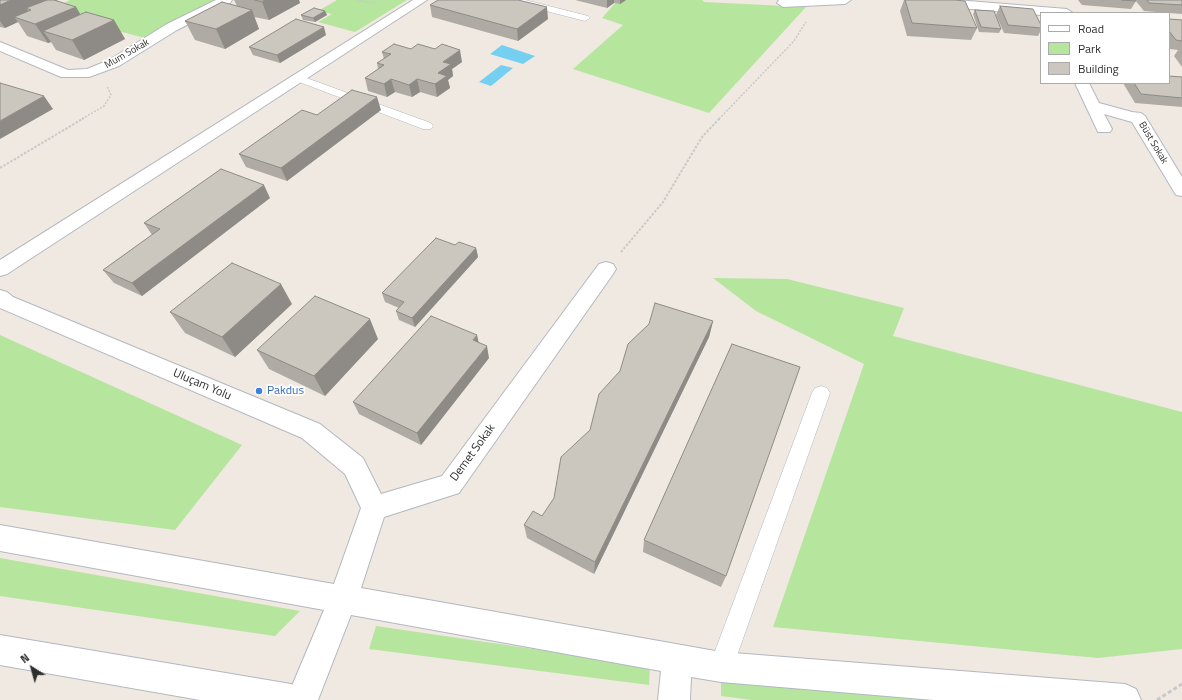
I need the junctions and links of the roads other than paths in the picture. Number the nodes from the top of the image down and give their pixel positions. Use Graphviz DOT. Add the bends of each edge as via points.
graph roads {
  1 [pos="226,0"];
  2 [pos="421,0"];
  3 [pos="514,0"];
  4 [pos="845,0"];
  5 [pos="912,0"];
  6 [pos="1042,0"];
  7 [pos="828,1"];
  8 [pos="783,3"];
  9 [pos="1048,12"];
  10 [pos="585,18"];
  11 [pos="0,46"];
  12 [pos="298,78"];
  13 [pos="1083,84"];
  14 [pos="1094,106"];
  15 [pos="427,126"];
  16 [pos="1104,129"];
  17 [pos="1182,191"];
  18 [pos="0,269"];
  19 [pos="606,269"];
  20 [pos="2,302"];
  21 [pos="821,393"];
  22 [pos="374,508"];
  23 [pos="0,538"];
  24 [pos="343,599"];
  25 [pos="0,650"];
  26 [pos="677,659"];
  27 [pos="721,667"];
  28 [pos="291,700"];
  29 [pos="302,700"];
  30 [pos="674,700"];
  31 [pos="1125,700"];
  1 -- 11 [label="street, Mum Sokak" via="172,27 114,63 89,73 66,74"];
  2 -- 12 [label="street"];
  3 -- 10 [label="lane"];
  4 -- 7 [label="street"];
  5 -- 9 [label="street"];
  6 -- 9 [label="street"];
  7 -- 8 [label="street"];
  12 -- 15 [label="lane"];
  12 -- 18 [label="street"];
  13 -- 14 [label="street"];
  14 -- 16 [label="street"];
  14 -- 17 [label="street, Büst Sokak" via="1138,117"];
  19 -- 22 [label="street, Demet Sokak" via="450,485"];
  20 -- 22 [label="street, Uluçam Yolu" via="311,431 354,466"];
  21 -- 27 [label="lane"];
  22 -- 24 [label="street"];
  23 -- 24 [label="street"];
  24 -- 26 [label="street"];
  24 -- 29 [label="street"];
  25 -- 28 [label="street"];
  26 -- 27 [label="street"];
  26 -- 30 [label="street"];
  27 -- 31 [label="street"];
}
